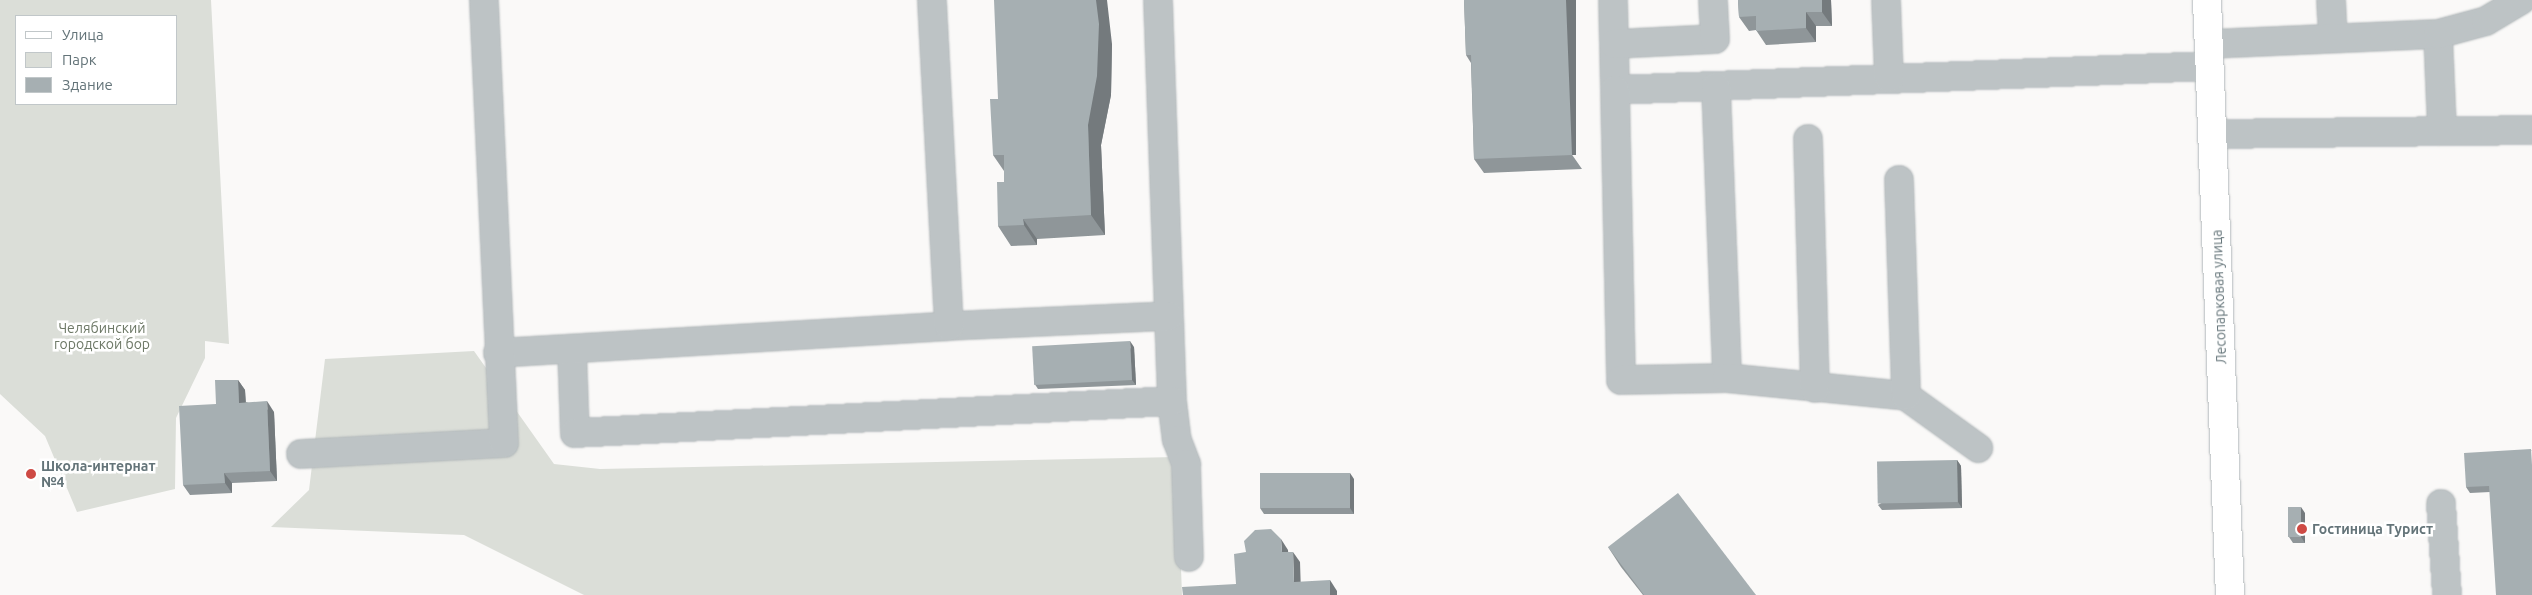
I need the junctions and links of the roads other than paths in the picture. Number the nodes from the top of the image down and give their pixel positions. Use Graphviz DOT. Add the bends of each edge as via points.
graph roads {
  1 [pos="484,0"];
  2 [pos="932,0"];
  3 [pos="1158,0"];
  4 [pos="1613,0"];
  5 [pos="1713,0"];
  6 [pos="1886,0"];
  7 [pos="2207,0"];
  8 [pos="2331,0"];
  9 [pos="2521,0"];
  10 [pos="2438,34"];
  11 [pos="2333,37"];
  12 [pos="1614,44"];
  13 [pos="2209,55"];
  14 [pos="1889,78"];
  15 [pos="1716,87"];
  16 [pos="1615,90"];
  17 [pos="2532,130"];
  18 [pos="2442,131"];
  19 [pos="2213,134"];
  20 [pos="1808,138"];
  21 [pos="1899,180"];
  22 [pos="1169,316"];
  23 [pos="949,326"];
  24 [pos="572,349"];
  25 [pos="498,352"];
  26 [pos="1727,378"];
  27 [pos="1815,388"];
  28 [pos="1906,396"];
  29 [pos="1172,401"];
  30 [pos="1978,448"];
  31 [pos="301,454"];
  32 [pos="2441,504"];
  33 [pos="1189,557"];
  34 [pos="2230,595"];
  35 [pos="2447,595"];
  1 -- 25 [label="lane"];
  2 -- 23 [label="lane"];
  3 -- 22 [label="lane"];
  4 -- 12 [label="lane"];
  5 -- 12 [label="lane" via="1715,39"];
  6 -- 14 [label="lane"];
  7 -- 13 [label="main road, Лесопарковая улица"];
  8 -- 11 [label="lane"];
  9 -- 10 [label="lane" via="2486,21"];
  10 -- 11 [label="lane"];
  10 -- 18 [label="lane"];
  11 -- 13 [label="lane"];
  12 -- 16 [label="lane"];
  13 -- 14 [label="lane"];
  13 -- 19 [label="main road, Лесопарковая улица"];
  14 -- 15 [label="lane"];
  15 -- 16 [label="lane"];
  15 -- 26 [label="lane"];
  16 -- 26 [label="lane" via="1621,380"];
  17 -- 18 [label="lane"];
  18 -- 19 [label="lane"];
  19 -- 34 [label="main road, Лесопарковая улица"];
  20 -- 27 [label="lane"];
  21 -- 28 [label="lane"];
  22 -- 23 [label="lane"];
  22 -- 29 [label="lane"];
  23 -- 24 [label="lane"];
  24 -- 25 [label="lane"];
  24 -- 29 [label="lane" via="575,433"];
  25 -- 31 [label="lane" via="504,443"];
  26 -- 27 [label="lane"];
  27 -- 28 [label="lane"];
  28 -- 30 [label="lane"];
  29 -- 33 [label="lane" via="1177,440 1186,464"];
  32 -- 35 [label="lane"];
}
